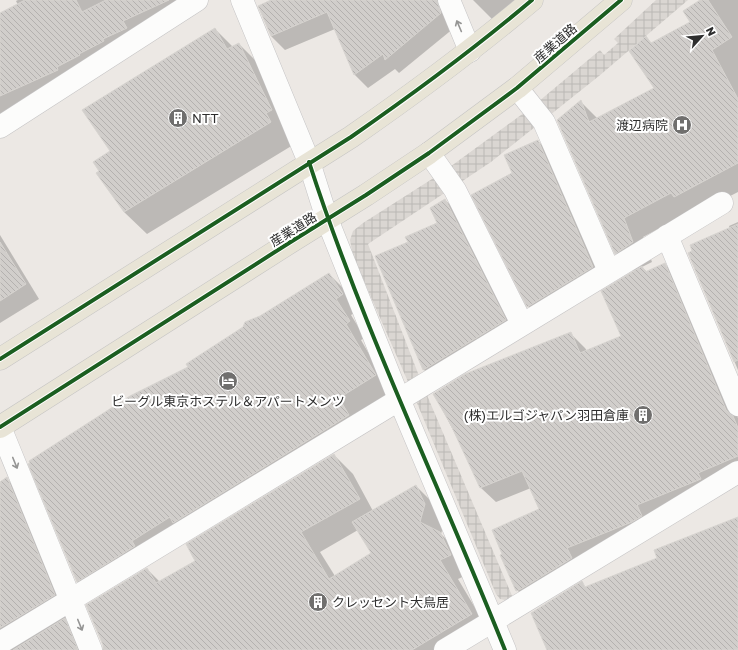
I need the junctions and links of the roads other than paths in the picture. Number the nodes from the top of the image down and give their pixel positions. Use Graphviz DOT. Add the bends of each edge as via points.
graph roads {
  1 [pos="197,0"];
  2 [pos="242,0"];
  3 [pos="449,0"];
  4 [pos="532,0"];
  5 [pos="621,0"];
  6 [pos="470,51"];
  7 [pos="517,88"];
  8 [pos="0,127"];
  9 [pos="429,154"];
  10 [pos="309,162"];
  11 [pos="722,203"];
  12 [pos="327,219"];
  13 [pos="667,236"];
  14 [pos="609,272"];
  15 [pos="522,324"];
  16 [pos="0,359"];
  17 [pos="399,399"];
  18 [pos="738,405"];
  19 [pos="0,427"];
  20 [pos="738,472"];
  21 [pos="70,600"];
  22 [pos="494,621"];
  23 [pos="0,643"];
  24 [pos="90,650"];
  25 [pos="445,650"];
  26 [pos="505,650"];
  1 -- 8 [label="street"];
  2 -- 10 [label="street"];
  6 -- 3 [label="street, one-way"];
  4 -- 6 [label="main road"];
  5 -- 7 [label="main road, 産業道路"];
  6 -- 10 [label="main road" via="351,137"];
  7 -- 9 [label="main road, 産業道路"];
  7 -- 14 [label="street" via="544,122"];
  9 -- 12 [label="main road, 産業道路"];
  9 -- 15 [label="street" via="455,190"];
  10 -- 12 [label="street"];
  10 -- 16 [label="main road"];
  11 -- 13 [label="street"];
  12 -- 17 [label="street"];
  12 -- 19 [label="main road, 産業道路"];
  13 -- 14 [label="street"];
  13 -- 18 [label="street"];
  14 -- 15 [label="street"];
  15 -- 17 [label="street"];
  17 -- 21 [label="street"];
  17 -- 22 [label="street" via="412,451"];
  19 -- 21 [label="street, one-way"];
  20 -- 22 [label="street"];
  21 -- 23 [label="street"];
  21 -- 24 [label="street, one-way"];
  22 -- 25 [label="street"];
  22 -- 26 [label="street"];
}
